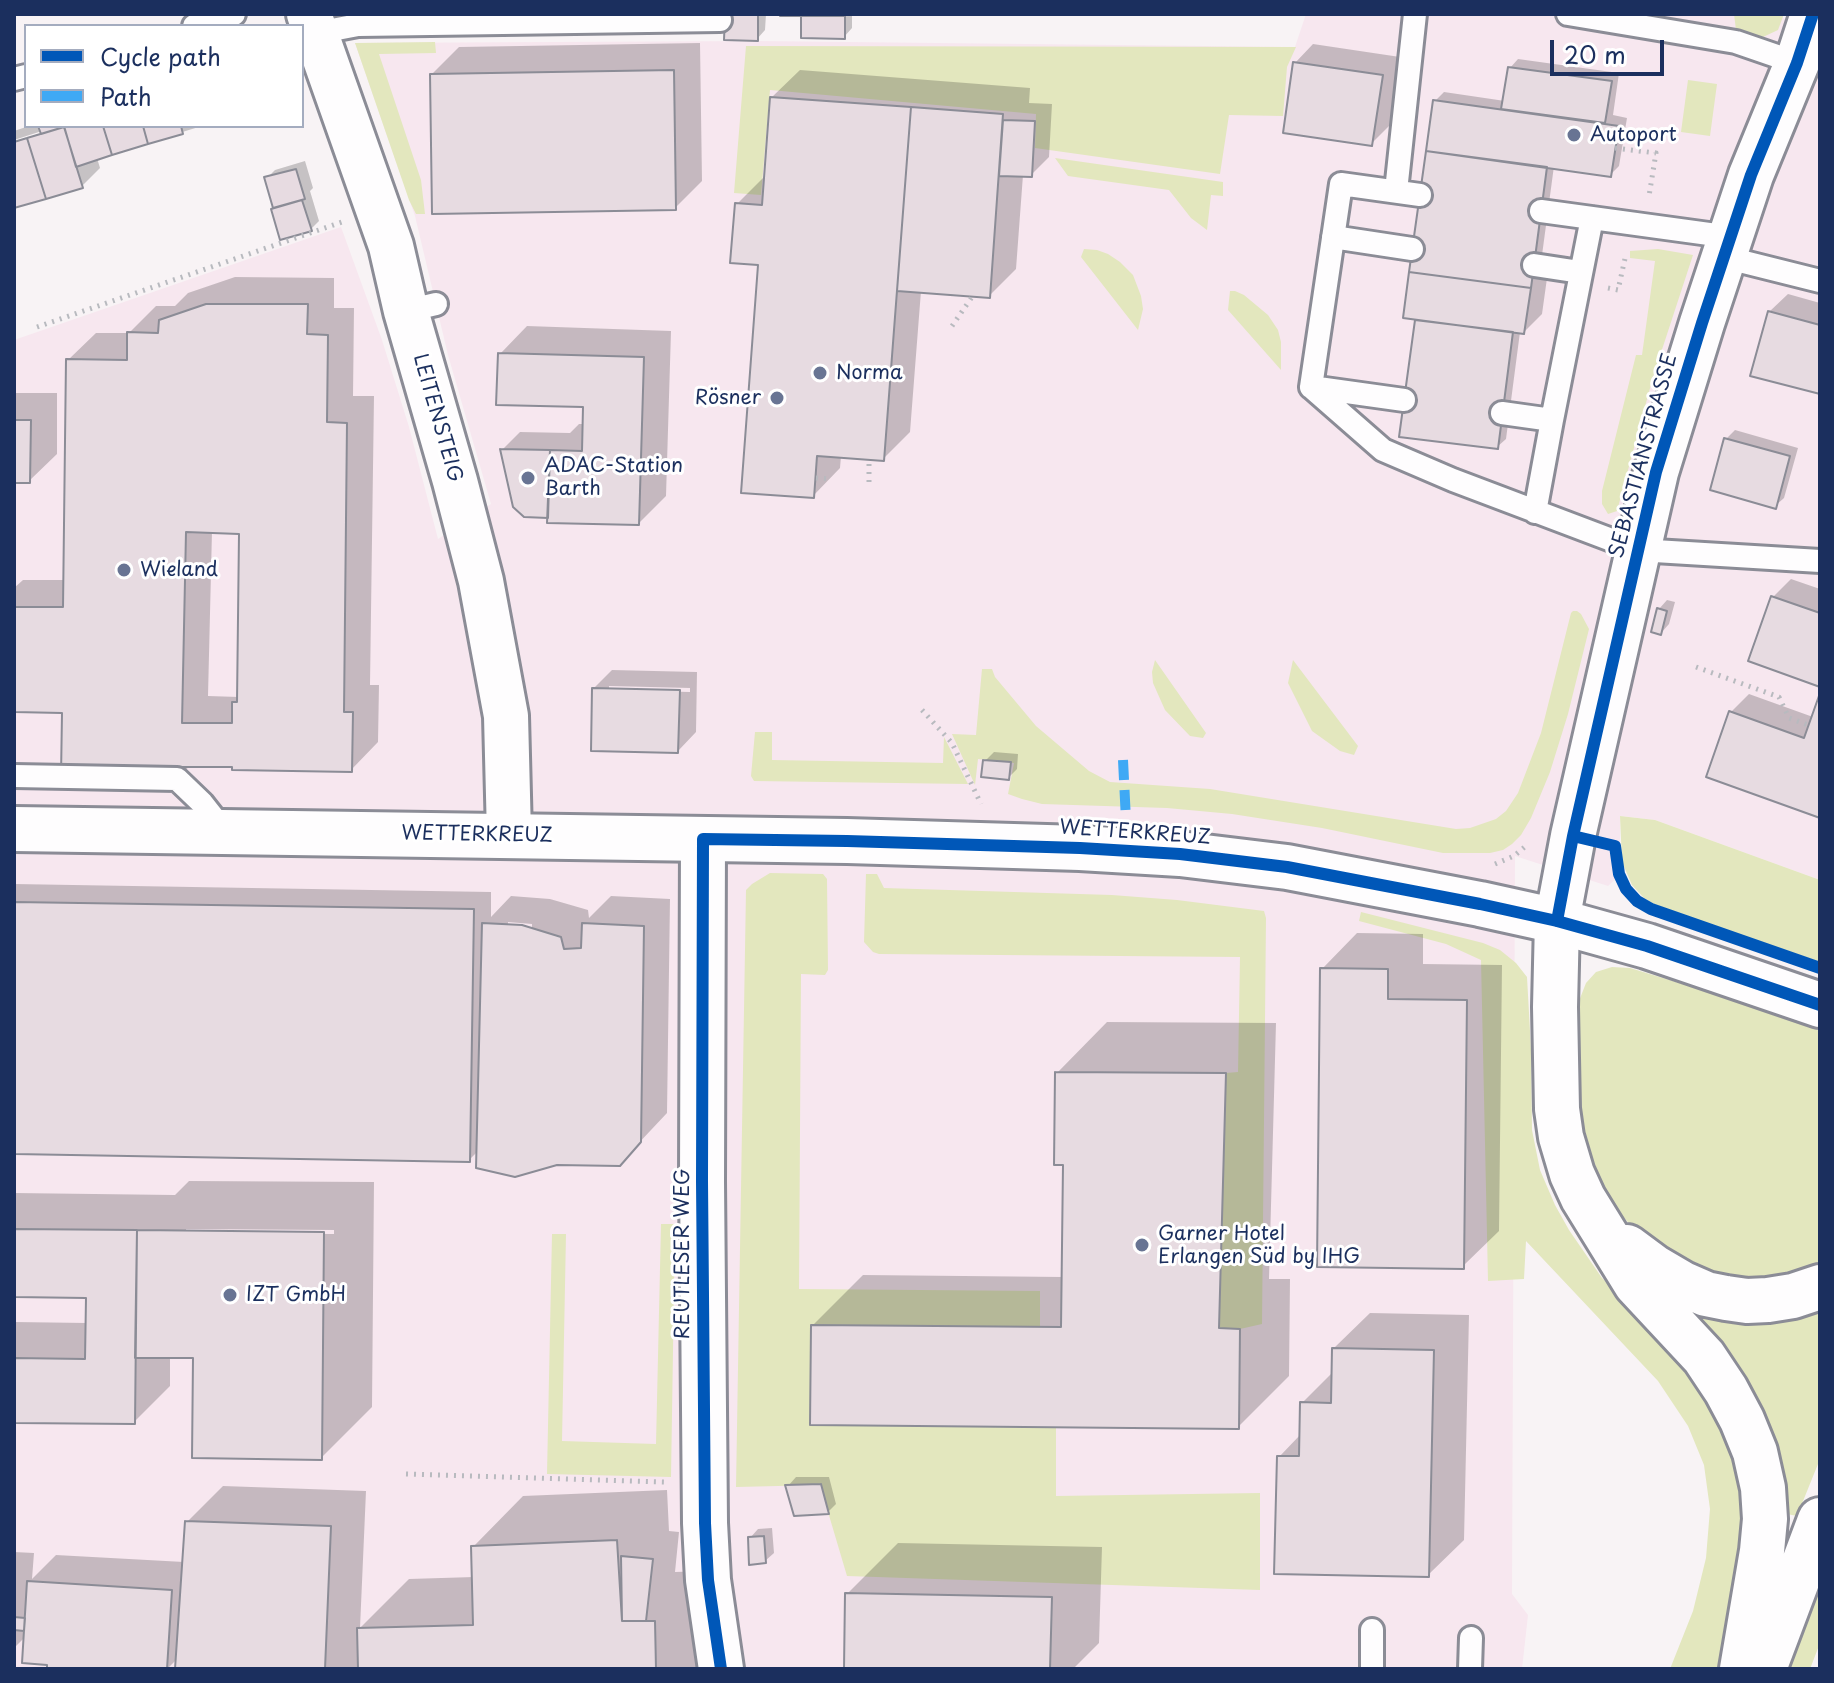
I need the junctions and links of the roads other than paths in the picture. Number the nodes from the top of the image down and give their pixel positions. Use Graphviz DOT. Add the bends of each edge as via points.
graph roads {
  1 [pos="234,14"];
  2 [pos="1415,14"];
  3 [pos="1568,14"];
  4 [pos="1813,14"];
  5 [pos="720,20"];
  6 [pos="201,24"];
  7 [pos="313,24"];
  8 [pos="1797,63"];
  9 [pos="1396,191"];
  10 [pos="1420,195"];
  11 [pos="1541,211"];
  12 [pos="1592,218"];
  13 [pos="1333,237"];
  14 [pos="1727,247"];
  15 [pos="1412,249"];
  16 [pos="1534,265"];
  17 [pos="1580,272"];
  18 [pos="1820,281"];
  19 [pos="1311,387"];
  20 [pos="1404,400"];
  21 [pos="1502,413"];
  22 [pos="1552,420"];
  23 [pos="1535,512"];
  24 [pos="1638,550"];
  25 [pos="1820,561"];
  26 [pos="14,776"];
  27 [pos="14,829"];
  28 [pos="225,832"];
  29 [pos="509,835"];
  30 [pos="703,839"];
  31 [pos="1557,921"];
  32 [pos="1820,1005"];
  33 [pos="1598,1224"];
  34 [pos="1820,1287"];
  35 [pos="1820,1520"];
  36 [pos="1372,1630"];
  37 [pos="1471,1638"];
  38 [pos="721,1669"];
  39 [pos="1372,1669"];
  40 [pos="1470,1669"];
  41 [pos="1742,1669"];
  42 [pos="1764,1669"];
  1 -- 6 [label="lane"];
  2 -- 9 [label="lane"];
  3 -- 8 [label="lane" via="1736,42"];
  4 -- 8 [label="main road, SEBASTIANSTRASSE"];
  5 -- 7 [label="lane"];
  7 -- 29 [label="main road, LEITENSTEIG" via="391,246 421,307 506,716"];
  8 -- 14 [label="main road, SEBASTIANSTRASSE"];
  9 -- 10 [label="lane"];
  9 -- 13 [label="lane" via="1341,184"];
  11 -- 12 [label="lane"];
  12 -- 14 [label="lane"];
  12 -- 17 [label="lane"];
  13 -- 15 [label="lane"];
  13 -- 19 [label="lane"];
  14 -- 18 [label="lane"];
  14 -- 24 [label="main road, SEBASTIANSTRASSE" via="1656,472"];
  16 -- 17 [label="lane"];
  17 -- 22 [label="lane"];
  19 -- 20 [label="lane"];
  19 -- 23 [label="lane" via="1383,450"];
  21 -- 22 [label="lane"];
  22 -- 23 [label="lane"];
  23 -- 24 [label="lane"];
  24 -- 25 [label="lane"];
  24 -- 31 [label="main road, SEBASTIANSTRASSE"];
  26 -- 28 [label="lane" via="177,779"];
  27 -- 28 [label="main road, WETTERKREUZ"];
  28 -- 29 [label="main road, WETTERKREUZ"];
  29 -- 30 [label="main road, WETTERKREUZ"];
  30 -- 31 [label="main road, WETTERKREUZ" via="1180,854 1287,867"];
  30 -- 38 [label="main road, REUTLESER WEG" via="705,1483 708,1580"];
  31 -- 32 [label="main road, WETTERKREUZ"];
  31 -- 33 [label="main road, SEBASTIANSTRASSE" via="1557,1109 1572,1174"];
  33 -- 34 [label="main road" via="1661,1272 1706,1294 1768,1300"];
  33 -- 41 [label="main road, SEBASTIANSTRASSE" via="1636,1284 1704,1357 1755,1452 1765,1519"];
  35 -- 42 [label="main road"];
  36 -- 39 [label="lane"];
  37 -- 40 [label="lane"];
}
